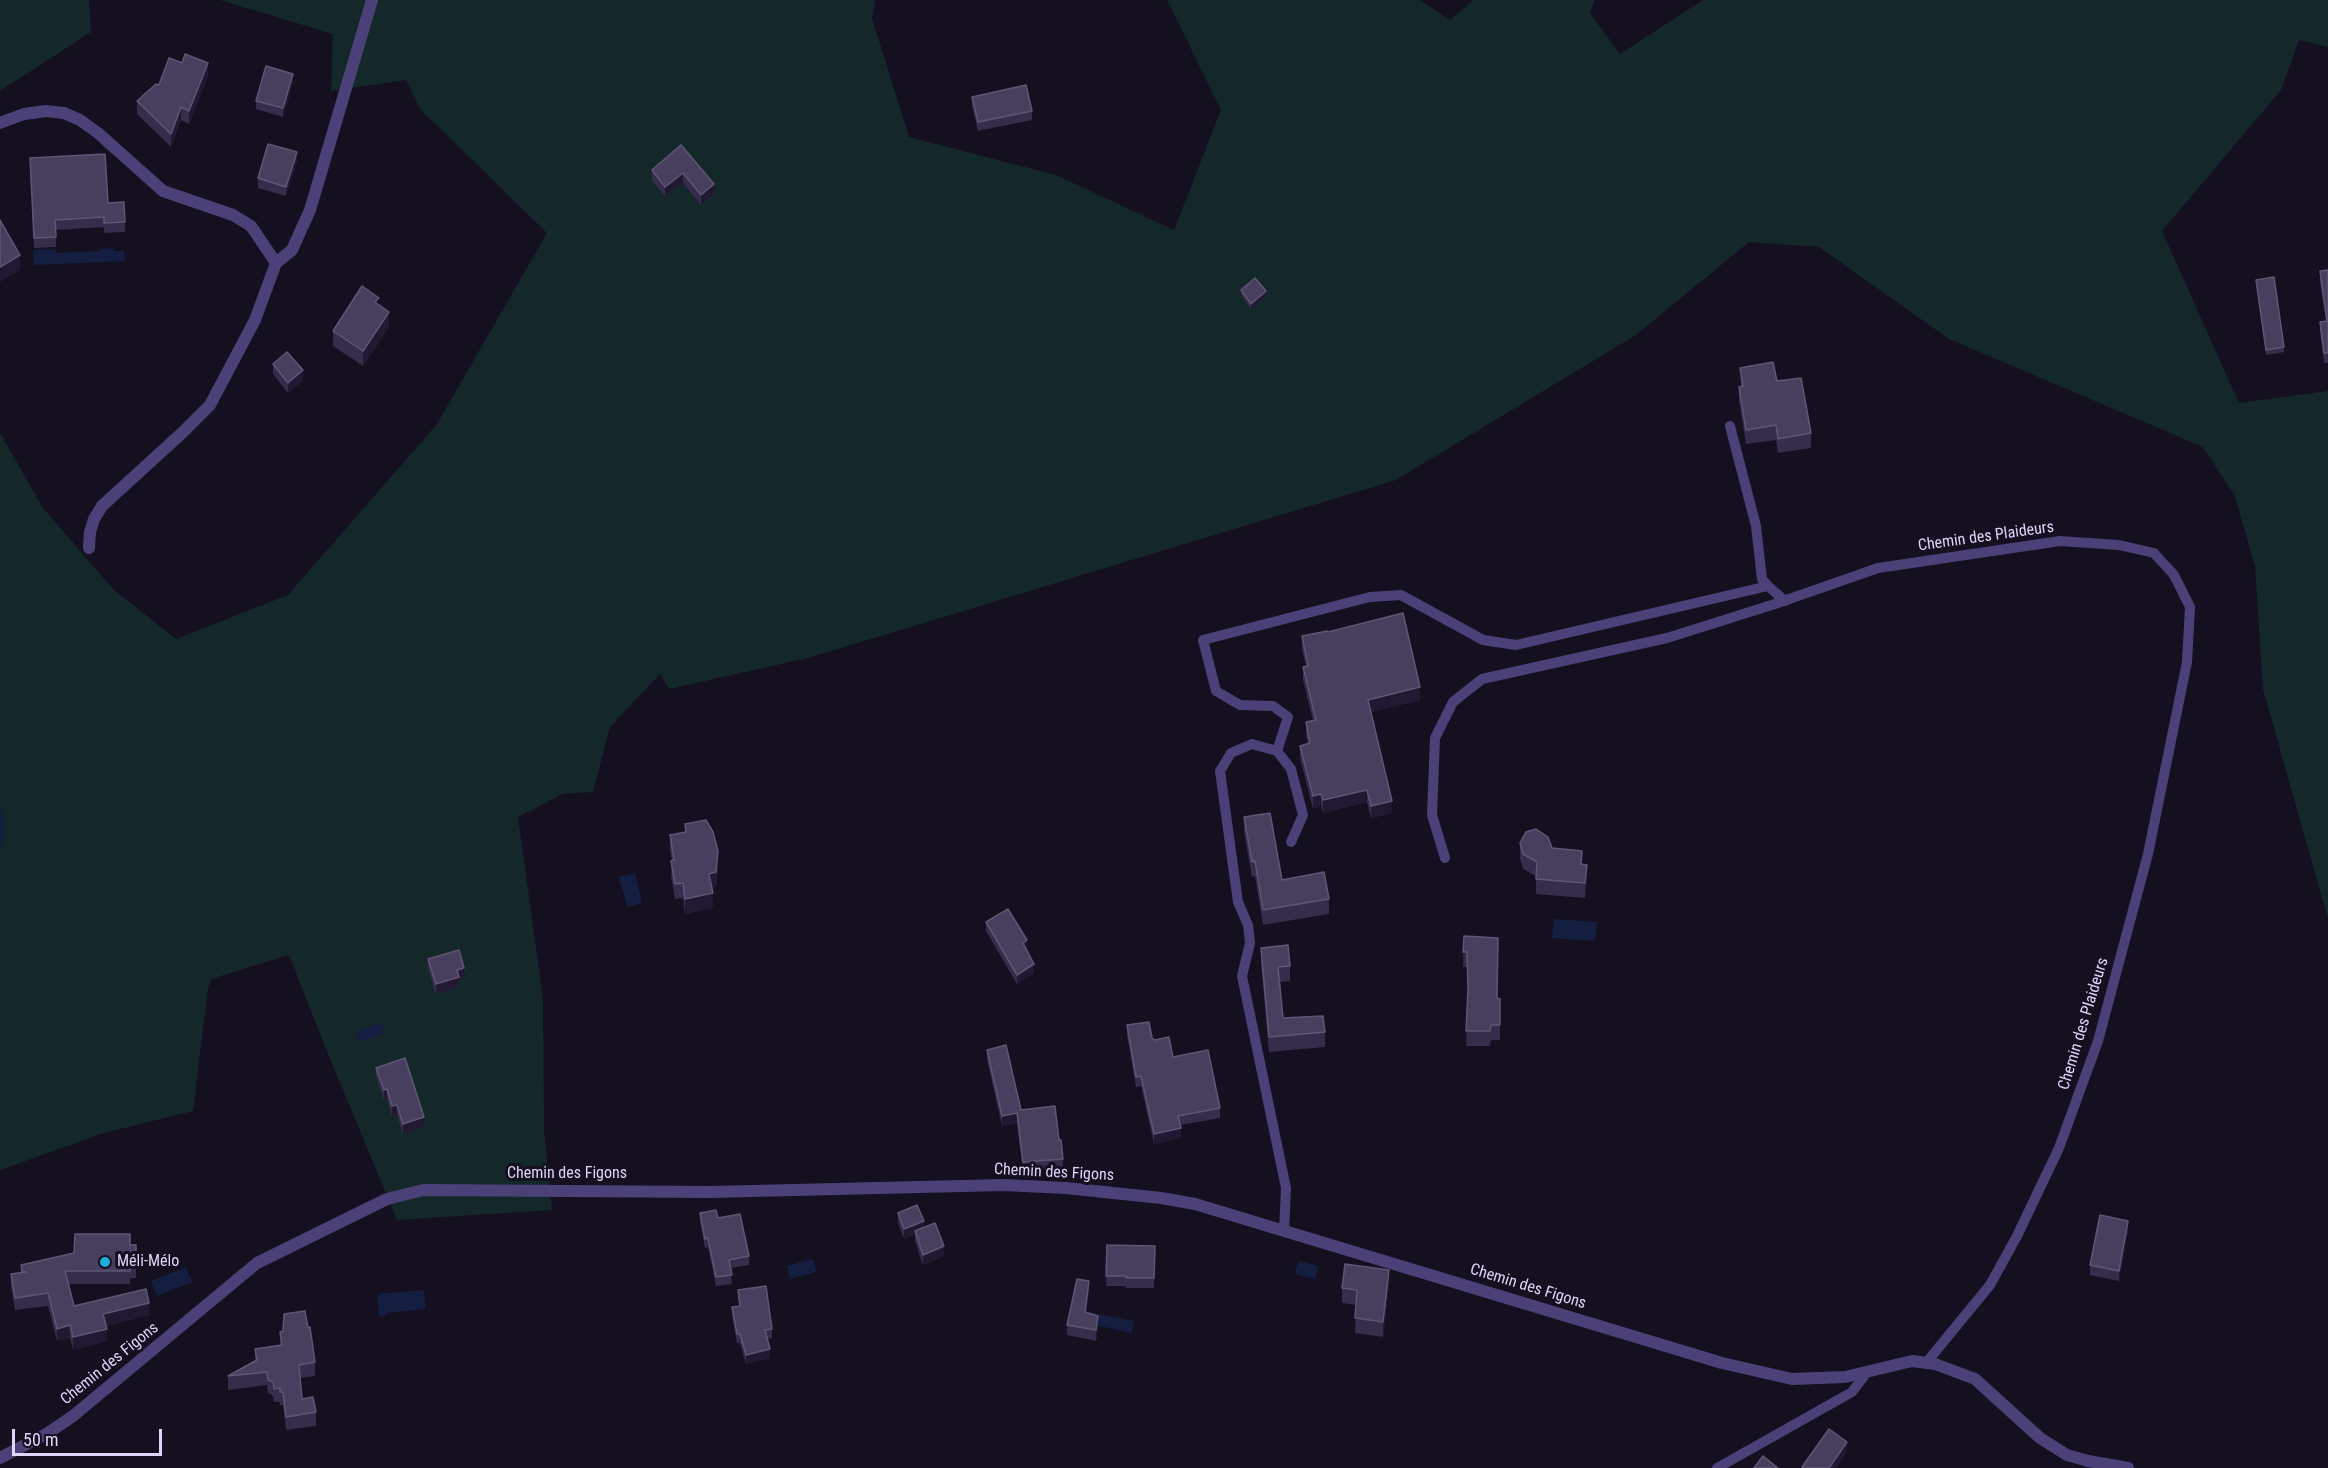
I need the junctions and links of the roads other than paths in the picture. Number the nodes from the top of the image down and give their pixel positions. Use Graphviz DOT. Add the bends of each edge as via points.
graph roads {
  1 [pos="372,0"];
  2 [pos="0,123"];
  3 [pos="276,263"];
  4 [pos="1730,426"];
  5 [pos="88,548"];
  6 [pos="1768,586"];
  7 [pos="1785,601"];
  8 [pos="1277,751"];
  9 [pos="1292,842"];
  10 [pos="1445,858"];
  11 [pos="1284,1231"];
  12 [pos="1926,1363"];
  13 [pos="1867,1372"];
  14 [pos="0,1458"];
  15 [pos="1717,1468"];
  16 [pos="2128,1468"];
  1 -- 3 [label="street" via="310,210 292,250"];
  2 -- 3 [label="street" via="46,111 80,120 163,191 233,214 251,226"];
  3 -- 5 [label="street" via="255,320 210,405 102,506 94,519"];
  4 -- 6 [label="lane" via="1756,526 1762,579"];
  6 -- 7 [label="lane"];
  6 -- 8 [label="lane" via="1516,645 1483,640 1401,596 1370,597 1203,640 1216,691 1240,705 1273,706 1288,717"];
  7 -- 10 [label="lane, Chemin des Plaideurs" via="1667,638 1482,679 1453,702 1435,738 1432,815"];
  7 -- 12 [label="lane, Chemin des Plaideurs" via="1878,568 2060,542 2119,545 2154,553 2174,575 2190,607 2187,662 2148,854 2098,1041 2059,1148 2017,1236 1990,1285"];
  8 -- 9 [label="lane" via="1292,769 1303,815"];
  8 -- 11 [label="lane" via="1252,744 1231,753 1220,771 1238,902 1250,943 1242,976 1286,1188"];
  11 -- 13 [label="street, Chemin des Figons" via="1722,1363 1792,1379"];
  11 -- 14 [label="street, Chemin des Figons" via="1195,1204 1161,1198 1024,1186 710,1192 423,1190 387,1199 257,1263 73,1416"];
  12 -- 13 [label="street, Chemin des Figons" via="1912,1361"];
  12 -- 16 [label="street, Chemin des Figons" via="1975,1379 2040,1438 2067,1455"];
  13 -- 15 [label="lane" via="1852,1392"];
}
